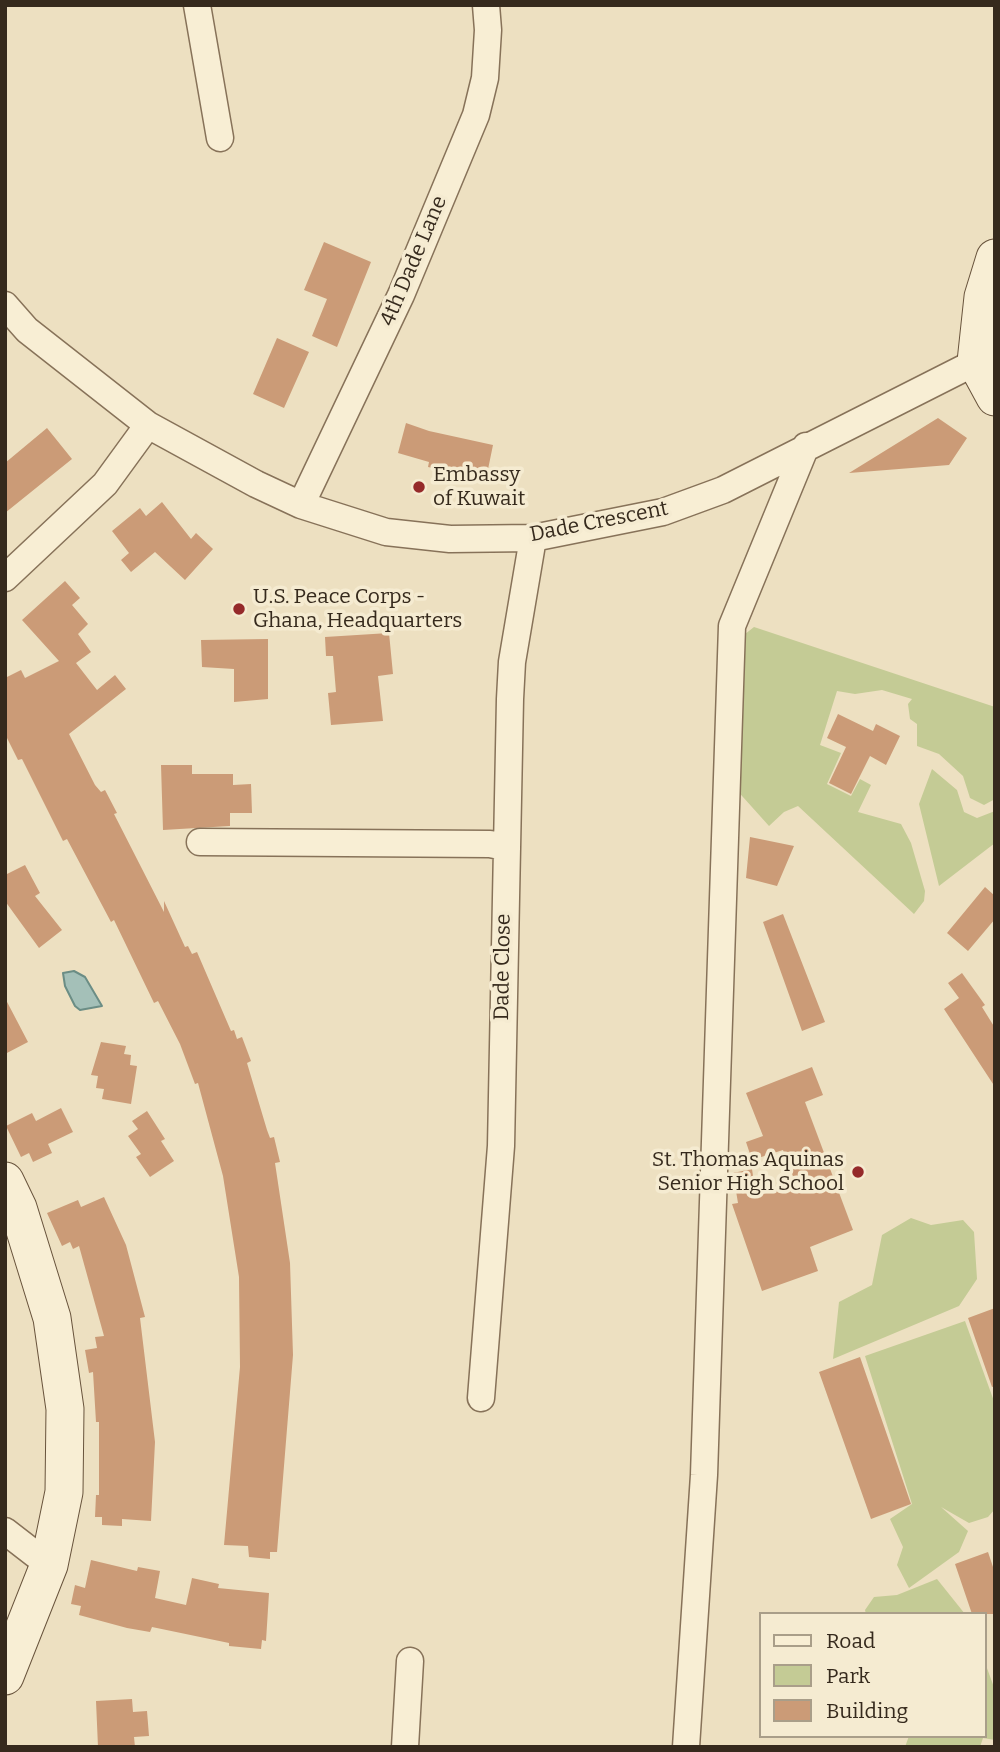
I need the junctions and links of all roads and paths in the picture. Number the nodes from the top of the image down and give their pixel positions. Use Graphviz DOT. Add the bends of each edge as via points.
graph roads {
  1 [pos="197,5"];
  2 [pos="485,5"];
  3 [pos="220,138"];
  4 [pos="995,258"];
  5 [pos="5,305"];
  6 [pos="976,362"];
  7 [pos="995,397"];
  8 [pos="148,425"];
  9 [pos="806,446"];
  10 [pos="301,506"];
  11 [pos="533,538"];
  12 [pos="5,578"];
  13 [pos="200,842"];
  14 [pos="505,847"];
  15 [pos="5,1181"];
  16 [pos="481,1398"];
  17 [pos="5,1531"];
  18 [pos="49,1565"];
  19 [pos="410,1661"];
  20 [pos="5,1676"];
  21 [pos="405,1747"];
  22 [pos="686,1747"];
  1 -- 3 [label="street"];
  2 -- 10 [label="street, 4th Dade Lane" via="485,78 476,115 401,295"];
  4 -- 6 [label="street" via="983,297"];
  5 -- 8 [label="street, Dade Crescent" via="27,330"];
  6 -- 7 [label="street"];
  6 -- 9 [label="street, Dade Crescent"];
  8 -- 10 [label="street, Dade Crescent"];
  8 -- 12 [label="street" via="105,484"];
  9 -- 11 [label="street, Dade Crescent" via="723,490 663,512"];
  9 -- 22 [label="street" via="732,626 704,1475"];
  10 -- 11 [label="street, Dade Crescent" via="386,532"];
  11 -- 14 [label="street, Dade Close" via="512,662"];
  13 -- 14 [label="street"];
  14 -- 16 [label="street, Dade Close" via="501,1146"];
  15 -- 18 [label="street" via="18,1208 52,1318 65,1409 64,1492"];
  17 -- 18 [label="street"];
  18 -- 20 [label="street"];
  19 -- 21 [label="street"];
}
